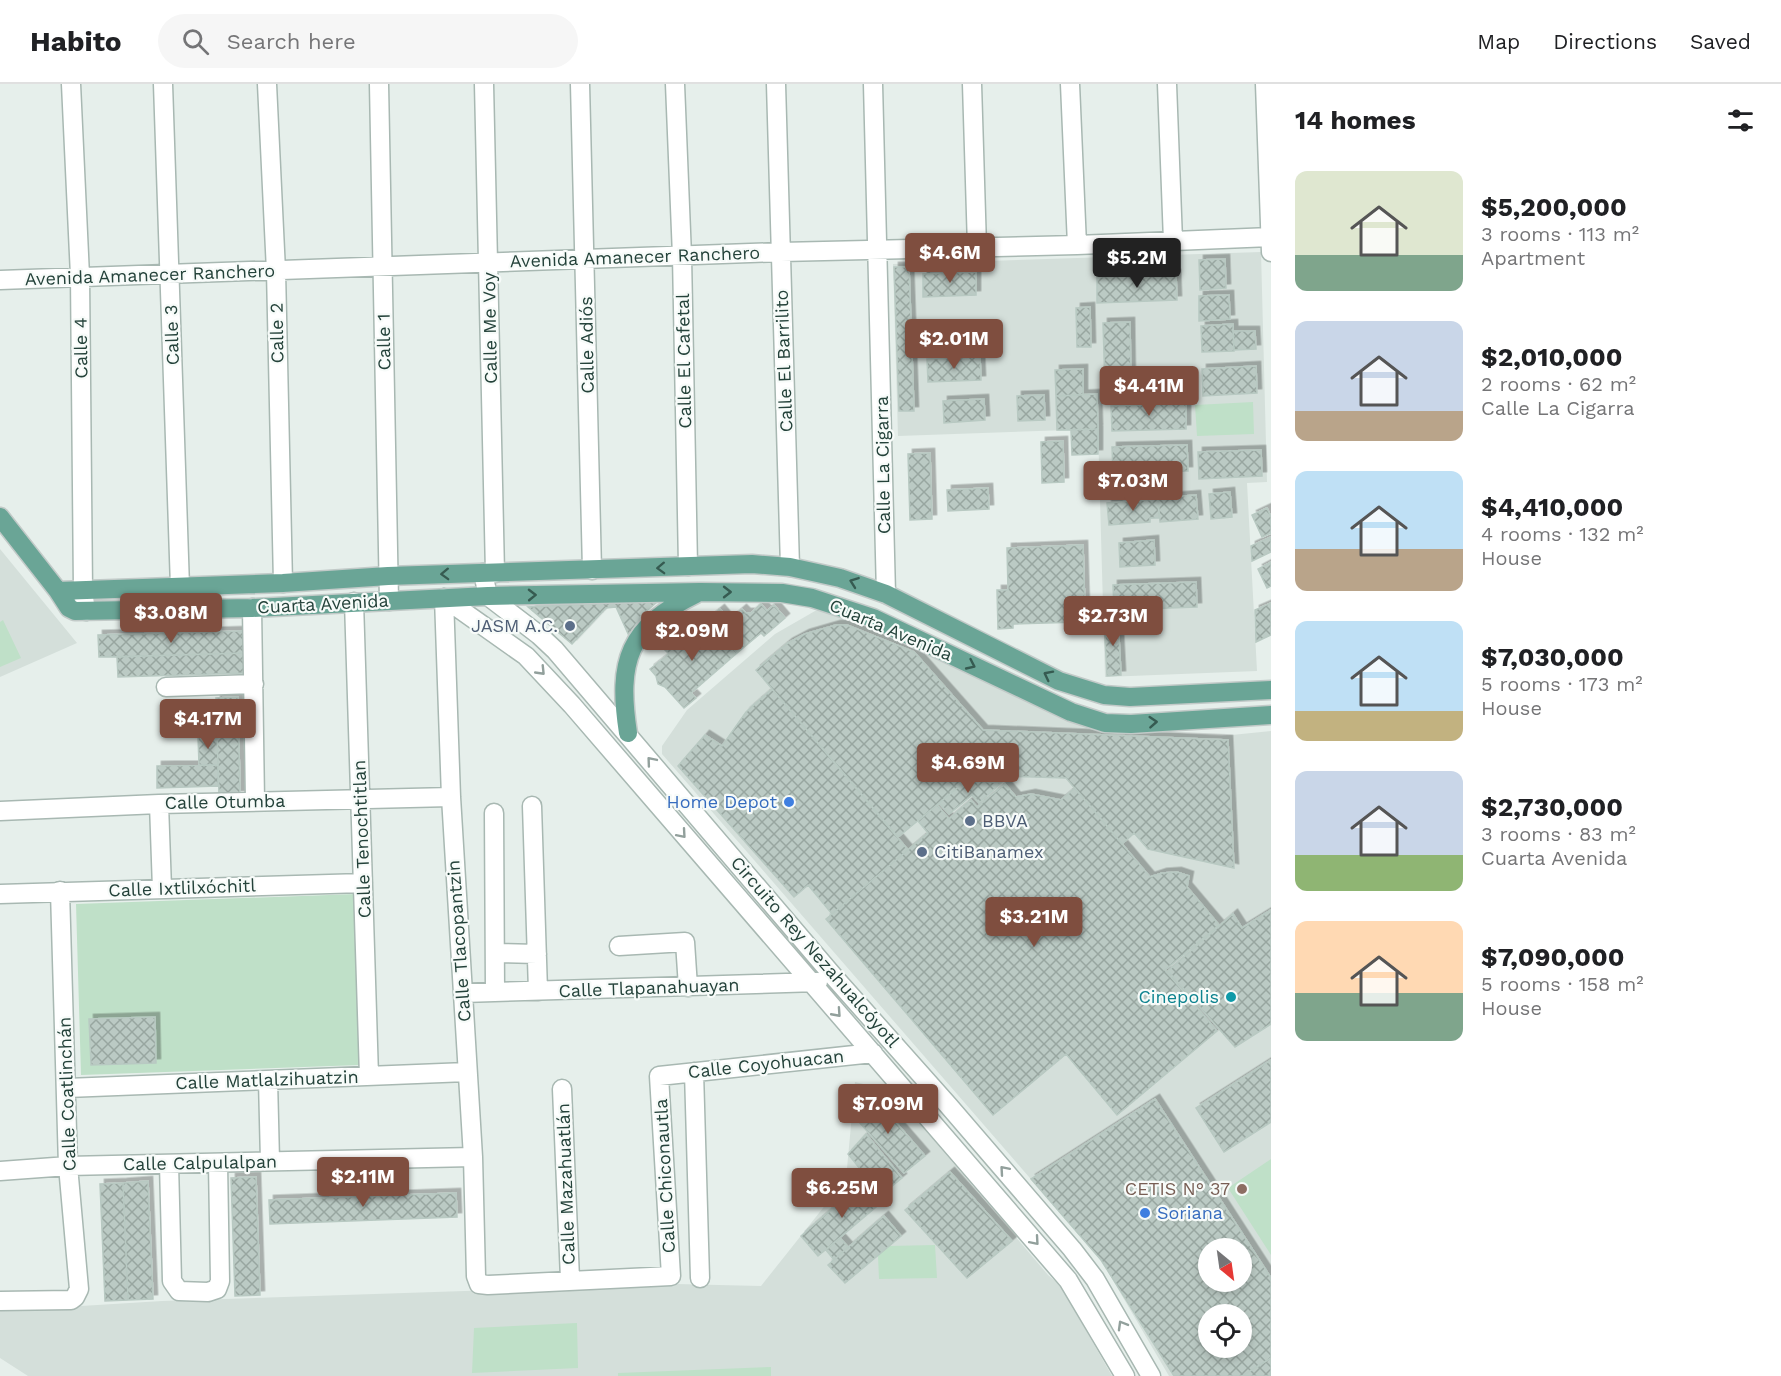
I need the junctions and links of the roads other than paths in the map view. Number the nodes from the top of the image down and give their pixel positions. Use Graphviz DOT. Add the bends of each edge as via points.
graph roads {
  1 [pos="71,84"];
  2 [pos="163,84"];
  3 [pos="267,84"];
  4 [pos="379,84"];
  5 [pos="484,84"];
  6 [pos="580,84"];
  7 [pos="675,84"];
  8 [pos="776,84"];
  9 [pos="873,84"];
  10 [pos="972,84"];
  11 [pos="1070,84"];
  12 [pos="1167,84"];
  13 [pos="1265,84"];
  14 [pos="1173,241"];
  15 [pos="1271,242"];
  16 [pos="1077,245"];
  17 [pos="977,247"];
  18 [pos="878,250"];
  19 [pos="781,252"];
  20 [pos="682,256"];
  21 [pos="585,259"];
  22 [pos="489,263"];
  23 [pos="383,266"];
  24 [pos="276,271"];
  25 [pos="170,274"];
  26 [pos="80,276"];
  27 [pos="0,280"];
  28 [pos="0,517"];
  29 [pos="688,566"];
  30 [pos="790,567"];
  31 [pos="592,570"];
  32 [pos="489,573"];
  33 [pos="388,576"];
  34 [pos="282,583"];
  35 [pos="180,587"];
  36 [pos="58,591"];
  37 [pos="83,591"];
  38 [pos="700,592"];
  39 [pos="886,594"];
  40 [pos="488,596"];
  41 [pos="444,598"];
  42 [pos="389,601"];
  43 [pos="354,602"];
  44 [pos="252,608"];
  45 [pos="86,611"];
  46 [pos="1015,658"];
  47 [pos="1002,680"];
  48 [pos="254,684"];
  49 [pos="166,687"];
  50 [pos="1081,690"];
  51 [pos="1271,690"];
  52 [pos="1071,712"];
  53 [pos="1271,715"];
  54 [pos="628,734"];
  55 [pos="451,797"];
  56 [pos="360,800"];
  57 [pos="255,801"];
  58 [pos="159,804"];
  59 [pos="532,806"];
  60 [pos="0,811"];
  61 [pos="494,813"];
  62 [pos="363,883"];
  63 [pos="162,889"];
  64 [pos="60,891"];
  65 [pos="0,894"];
  66 [pos="781,914"];
  67 [pos="765,930"];
  68 [pos="619,946"];
  69 [pos="495,953"];
  70 [pos="537,954"];
  71 [pos="835,978"];
  72 [pos="811,983"];
  73 [pos="688,987"];
  74 [pos="538,991"];
  75 [pos="495,992"];
  76 [pos="463,993"];
  77 [pos="873,1053"];
  78 [pos="468,1072"];
  79 [pos="694,1072"];
  80 [pos="369,1076"];
  81 [pos="659,1076"];
  82 [pos="268,1080"];
  83 [pos="67,1088"];
  84 [pos="562,1089"];
  85 [pos="473,1157"];
  86 [pos="270,1161"];
  87 [pos="218,1163"];
  88 [pos="170,1164"];
  89 [pos="68,1166"];
  90 [pos="0,1171"];
  91 [pos="700,1278"];
  92 [pos="570,1280"];
  93 [pos="0,1301"];
  94 [pos="1138,1353"];
  95 [pos="1122,1370"];
  96 [pos="1151,1376"];
  1 -- 26 [label="street, Calle 4"];
  2 -- 25 [label="street, Calle 3"];
  3 -- 24 [label="street, Calle 2"];
  4 -- 23 [label="street, Calle 1"];
  5 -- 22 [label="street, Calle Me Voy"];
  6 -- 21 [label="street, Calle Adiós"];
  7 -- 20 [label="street, Calle El Cafetal"];
  8 -- 19 [label="street, Calle El Barrilito"];
  9 -- 18 [label="street, Calle La Cigarra"];
  10 -- 17 [label="street"];
  11 -- 16 [label="street"];
  12 -- 14 [label="street"];
  13 -- 15 [label="street"];
  14 -- 15 [label="street, Avenida Amanecer Ranchero"];
  14 -- 16 [label="street, Avenida Amanecer Ranchero"];
  16 -- 17 [label="street, Avenida Amanecer Ranchero"];
  17 -- 18 [label="street, Avenida Amanecer Ranchero"];
  18 -- 19 [label="street, Avenida Amanecer Ranchero"];
  18 -- 39 [label="street, Calle La Cigarra"];
  19 -- 20 [label="street, Avenida Amanecer Ranchero"];
  19 -- 30 [label="street, Calle El Barrilito"];
  20 -- 21 [label="street, Avenida Amanecer Ranchero"];
  20 -- 29 [label="street, Calle El Cafetal"];
  21 -- 22 [label="street, Avenida Amanecer Ranchero"];
  21 -- 31 [label="street, Calle Adiós"];
  22 -- 23 [label="street, Avenida Amanecer Ranchero"];
  22 -- 32 [label="street, Calle Me Voy"];
  23 -- 24 [label="street, Avenida Amanecer Ranchero"];
  23 -- 33 [label="street, Calle 1"];
  24 -- 25 [label="street, Avenida Amanecer Ranchero"];
  24 -- 34 [label="street, Calle 2"];
  25 -- 26 [label="street, Avenida Amanecer Ranchero"];
  25 -- 35 [label="street, Calle 3"];
  26 -- 27 [label="street, Avenida Amanecer Ranchero"];
  26 -- 37 [label="street, Calle 4"];
  28 -- 36 [label="main road"];
  29 -- 30 [label="main road, Cuarta Avenida"];
  29 -- 31 [label="main road, Cuarta Avenida, one-way"];
  39 -- 30 [label="main road, Cuarta Avenida, one-way"];
  31 -- 32 [label="main road, Cuarta Avenida"];
  32 -- 33 [label="main road, Cuarta Avenida, one-way"];
  32 -- 40 [label="street"];
  33 -- 34 [label="main road, Cuarta Avenida"];
  33 -- 42 [label="street, Calle 1"];
  34 -- 35 [label="main road, Cuarta Avenida"];
  35 -- 37 [label="main road, Cuarta Avenida"];
  36 -- 37 [label="main road, Cuarta Avenida"];
  36 -- 45 [label="main road" via="69,608"];
  37 -- 45 [label="street, Calle 4"];
  40 -- 38 [label="main road, Cuarta Avenida, one-way"];
  38 -- 47 [label="main road, Cuarta Avenida, one-way" via="812,597 873,618"];
  38 -- 54 [label="main road" via="663,612 632,650 623,678"];
  39 -- 46 [label="main road, Cuarta Avenida"];
  40 -- 41 [label="main road, Cuarta Avenida"];
  40 -- 54 [label="street, Circuito Rey Nezahualcóyotl" via="555,650"];
  41 -- 42 [label="main road, Cuarta Avenida"];
  41 -- 55 [label="street, Calle Tlacopantzin"];
  41 -- 67 [label="street, Circuito Rey Nezahualcóyotl, one-way" via="508,642 544,674"];
  42 -- 43 [label="main road, Cuarta Avenida"];
  43 -- 44 [label="main road, Cuarta Avenida"];
  43 -- 56 [label="street, Calle Tenochtitlan"];
  44 -- 45 [label="main road, Cuarta Avenida"];
  44 -- 48 [label="street"];
  46 -- 47 [label="main road"];
  50 -- 46 [label="main road, Cuarta Avenida, one-way"];
  47 -- 52 [label="main road, Cuarta Avenida"];
  48 -- 49 [label="street"];
  48 -- 57 [label="street"];
  50 -- 51 [label="main road, Cuarta Avenida" via="1130,697"];
  50 -- 52 [label="main road"];
  52 -- 53 [label="main road, Cuarta Avenida, one-way" via="1105,723 1131,724"];
  66 -- 54 [label="street, Circuito Rey Nezahualcóyotl, one-way"];
  55 -- 56 [label="street, Calle Otumba"];
  55 -- 76 [label="street, Calle Tlacopantzin"];
  56 -- 57 [label="street, Calle Otumba"];
  56 -- 62 [label="street, Calle Tenochtitlan"];
  57 -- 58 [label="street, Calle Otumba"];
  58 -- 60 [label="street, Calle Otumba"];
  58 -- 63 [label="street"];
  59 -- 70 [label="street"];
  61 -- 69 [label="street"];
  62 -- 63 [label="street, Calle Ixtlilxóchitl"];
  62 -- 80 [label="street, Calle Tenochtitlan"];
  63 -- 64 [label="street, Calle Ixtlilxóchitl"];
  64 -- 65 [label="street, Calle Ixtlilxóchitl"];
  64 -- 83 [label="street, Calle Coatlinchán"];
  66 -- 67 [label="street"];
  66 -- 71 [label="street, Circuito Rey Nezahualcóyotl"];
  67 -- 72 [label="street, Circuito Rey Nezahualcóyotl"];
  68 -- 73 [label="street" via="685,942"];
  69 -- 70 [label="street"];
  69 -- 75 [label="street"];
  70 -- 74 [label="street"];
  71 -- 72 [label="street, Calle Tlapanahuayan"];
  94 -- 71 [label="street, Circuito Rey Nezahualcóyotl, one-way" via="1072,1249"];
  72 -- 73 [label="street, Calle Tlapanahuayan"];
  72 -- 77 [label="street, Circuito Rey Nezahualcóyotl, one-way"];
  73 -- 74 [label="street, Calle Tlapanahuayan"];
  74 -- 75 [label="street, Calle Tlapanahuayan"];
  75 -- 76 [label="street, Calle Tlapanahuayan"];
  76 -- 78 [label="street, Calle Tlacopantzin"];
  77 -- 79 [label="street, Calle Coyohuacan"];
  77 -- 95 [label="street, Circuito Rey Nezahualcóyotl, one-way" via="1068,1280"];
  78 -- 80 [label="street, Calle Matlalzihuatzin"];
  78 -- 85 [label="street, Calle Tlacopantzin"];
  79 -- 81 [label="street, Calle Coyohuacan"];
  79 -- 91 [label="street"];
  80 -- 82 [label="street, Calle Matlalzihuatzin"];
  81 -- 92 [label="street, Calle Chiconautla" via="671,1276"];
  82 -- 83 [label="street, Calle Matlalzihuatzin"];
  82 -- 86 [label="street"];
  83 -- 89 [label="street, Calle Coatlinchán"];
  84 -- 92 [label="street, Calle Mazahuatlán"];
  85 -- 86 [label="street, Calle Calpulalpan"];
  85 -- 92 [label="street, Calle Tlacopantzin" via="479,1284"];
  86 -- 87 [label="street, Calle Calpulalpan"];
  87 -- 88 [label="street, Calle Calpulalpan"];
  87 -- 88 [label="street" via="220,1281 217,1289 208,1292 179,1291 174,1285"];
  88 -- 89 [label="street, Calle Calpulalpan"];
  89 -- 90 [label="street, Calle Calpulalpan"];
  89 -- 93 [label="street, Calle Coatlinchán" via="79,1289 75,1297 64,1301"];
  94 -- 95 [label="street"];
  94 -- 96 [label="street, Circuito Rey Nezahualcóyotl"];
}
